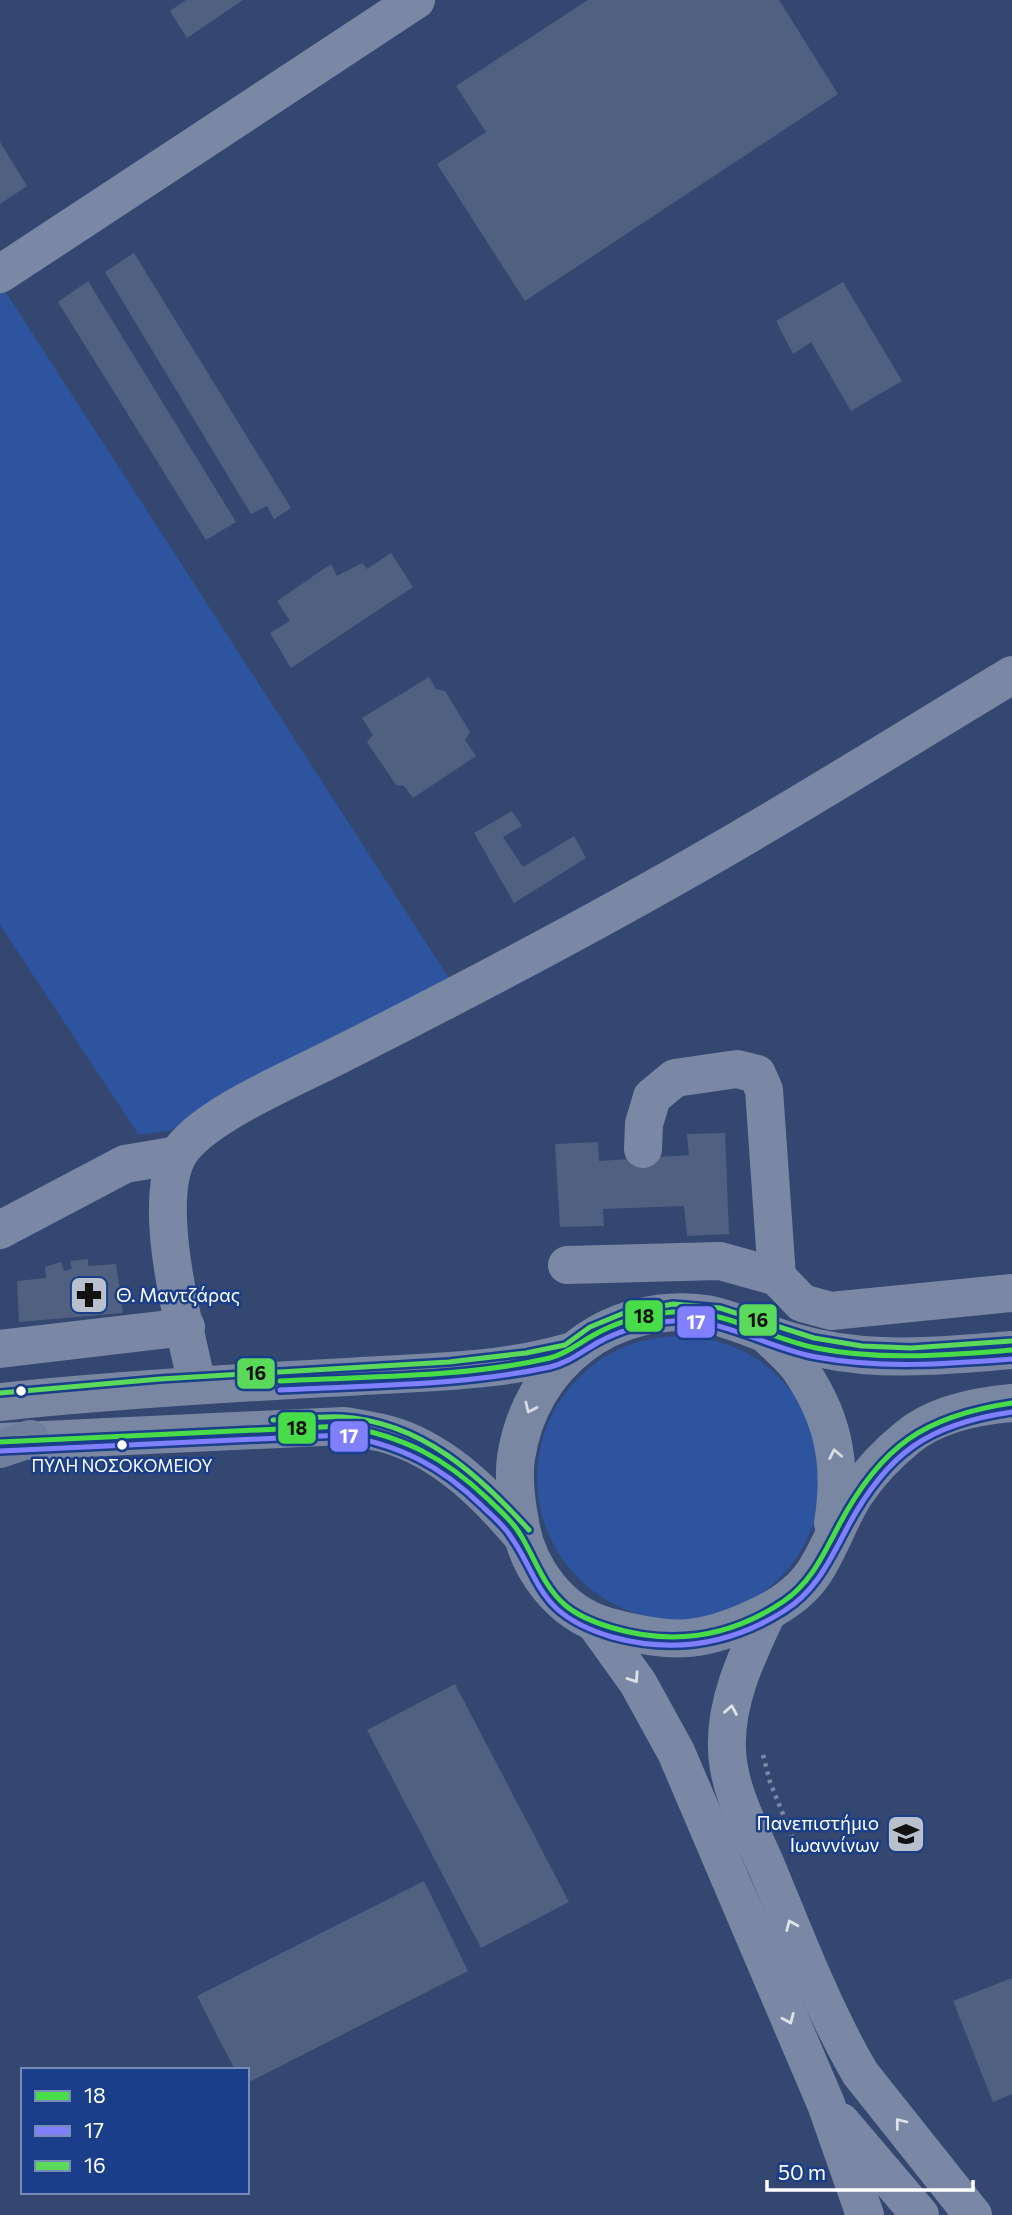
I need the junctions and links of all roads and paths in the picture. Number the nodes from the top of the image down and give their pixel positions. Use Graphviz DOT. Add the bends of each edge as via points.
graph roads {
  1 [pos="416,0"];
  2 [pos="0,274"];
  3 [pos="1012,675"];
  4 [pos="643,1149"];
  5 [pos="178,1155"];
  6 [pos="0,1230"];
  7 [pos="567,1265"];
  8 [pos="777,1277"];
  9 [pos="1012,1293"];
  10 [pos="186,1327"];
  11 [pos="766,1334"];
  12 [pos="0,1349"];
  13 [pos="1012,1350"];
  14 [pos="569,1352"];
  15 [pos="197,1385"];
  16 [pos="0,1402"];
  17 [pos="1012,1403"];
  18 [pos="10,1443"];
  19 [pos="522,1536"];
  20 [pos="829,1545"];
  21 [pos="767,1613"];
  22 [pos="595,1623"];
  23 [pos="826,2104"];
  24 [pos="865,2215"];
  25 [pos="920,2215"];
  26 [pos="973,2215"];
  1 -- 2 [label="street"];
  3 -- 5 [label="street" via="719,852 480,984 226,1114 195,1133"];
  4 -- 8 [label="street" via="652,1097 675,1078 737,1069 757,1074 764,1090"];
  5 -- 6 [label="street" via="125,1164"];
  5 -- 10 [label="street" via="171,1171 167,1210"];
  7 -- 8 [label="street" via="720,1261"];
  8 -- 9 [label="street" via="802,1303 831,1311"];
  10 -- 12 [label="street"];
  10 -- 15 [label="street"];
  11 -- 13 [label="main road" via="813,1348 863,1355 943,1356"];
  11 -- 14 [label="main road" via="710,1315 666,1313 608,1328"];
  20 -- 11 [label="main road, one-way" via="838,1461 830,1426 796,1363"];
  14 -- 15 [label="main road" via="481,1368"];
  14 -- 19 [label="main road, one-way" via="540,1386 524,1422 515,1459"];
  15 -- 16 [label="main road"];
  17 -- 20 [label="main road" via="964,1411 908,1437 872,1471"];
  18 -- 19 [label="main road" via="344,1426 376,1431 412,1444 473,1483"];
  19 -- 22 [label="main road" via="549,1587 563,1603"];
  20 -- 21 [label="main road" via="810,1577"];
  21 -- 22 [label="main road" via="701,1638 639,1635"];
  26 -- 21 [label="street, one-way" via="860,2073 819,1991 735,1792 727,1750 730,1709"];
  22 -- 23 [label="street, one-way" via="638,1683 676,1752"];
  23 -- 24 [label="street"];
  23 -- 25 [label="street"];
}
